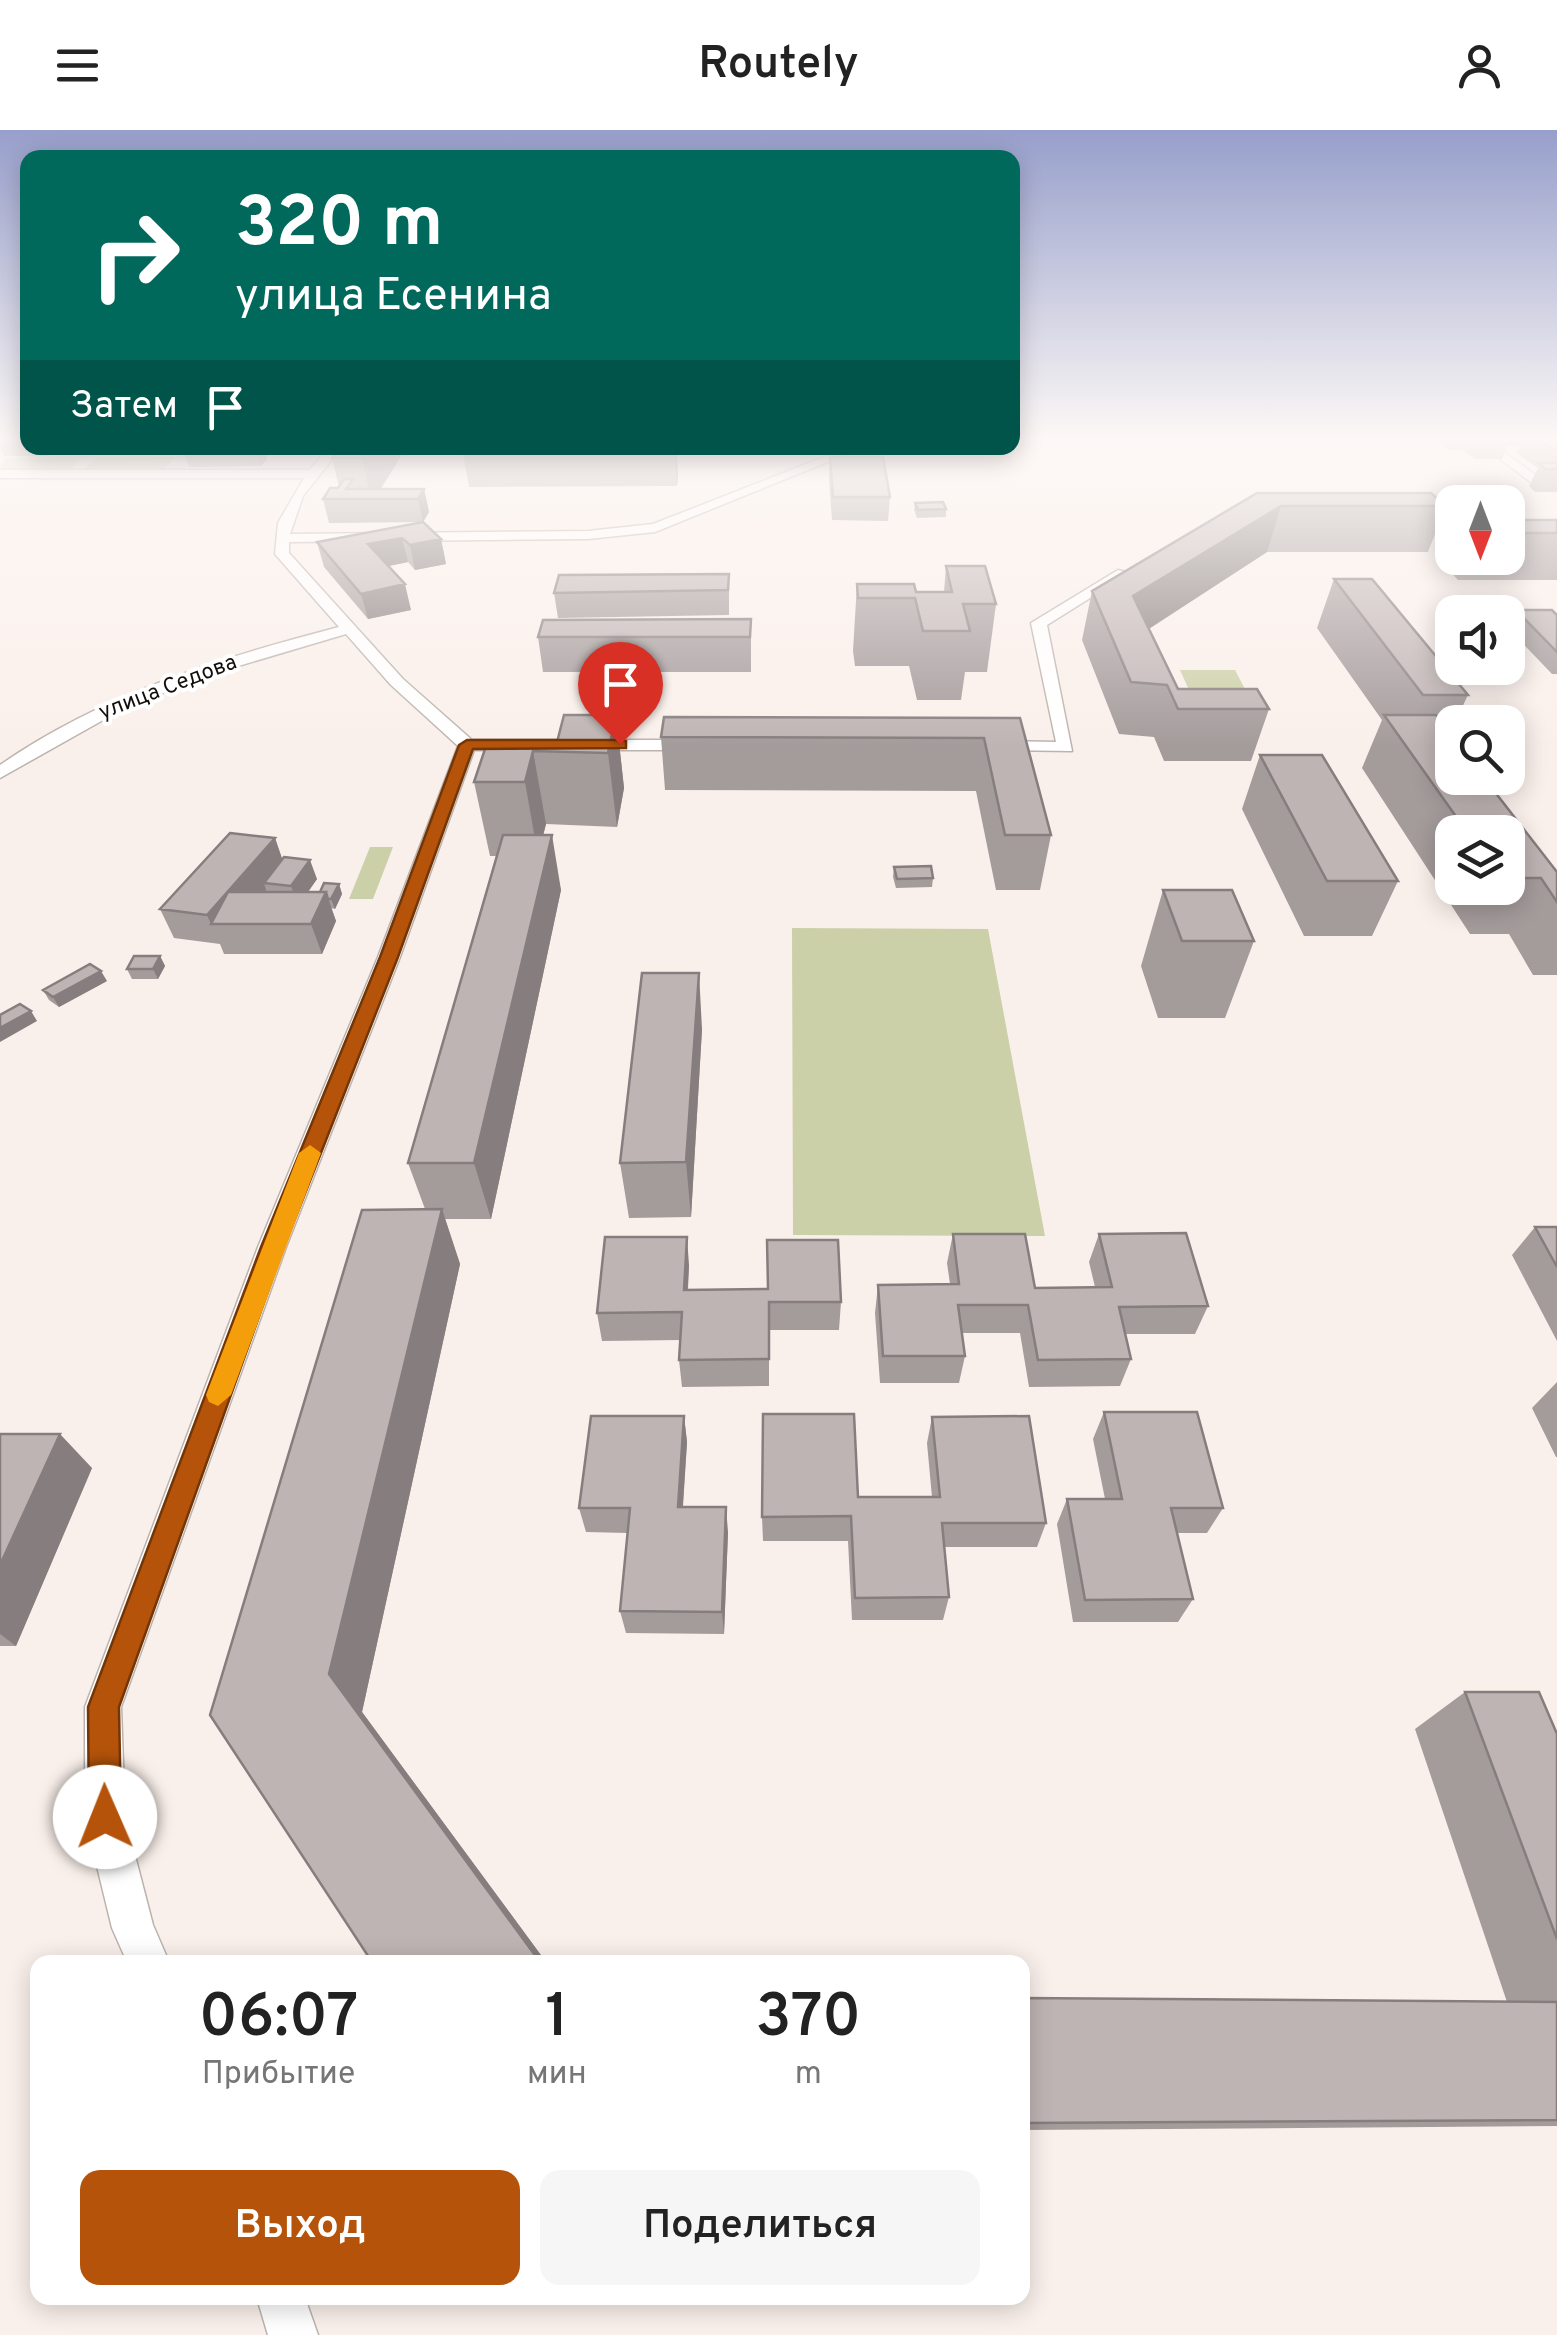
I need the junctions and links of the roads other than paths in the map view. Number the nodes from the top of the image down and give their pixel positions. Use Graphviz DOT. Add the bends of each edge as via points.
graph roads {
  1 [pos="280,542"];
  2 [pos="1140,563"];
  3 [pos="348,628"];
  4 [pos="723,744"];
  5 [pos="467,745"];
  6 [pos="967,746"];
  7 [pos="0,773"];
  8 [pos="145,1955"];
  9 [pos="283,2305"];
  10 [pos="294,2335"];
  1 -- 3 [label="street" via="282,554"];
  2 -- 6 [label="street" via="1039,623 1066,747"];
  3 -- 5 [label="street"];
  3 -- 7 [label="street, улица Седова" via="261,652 103,712 42,741"];
  4 -- 5 [label="street"];
  5 -- 8 [label="street" via="272,1247 104,1707 105,1817"];
  9 -- 10 [label="street"];
}
